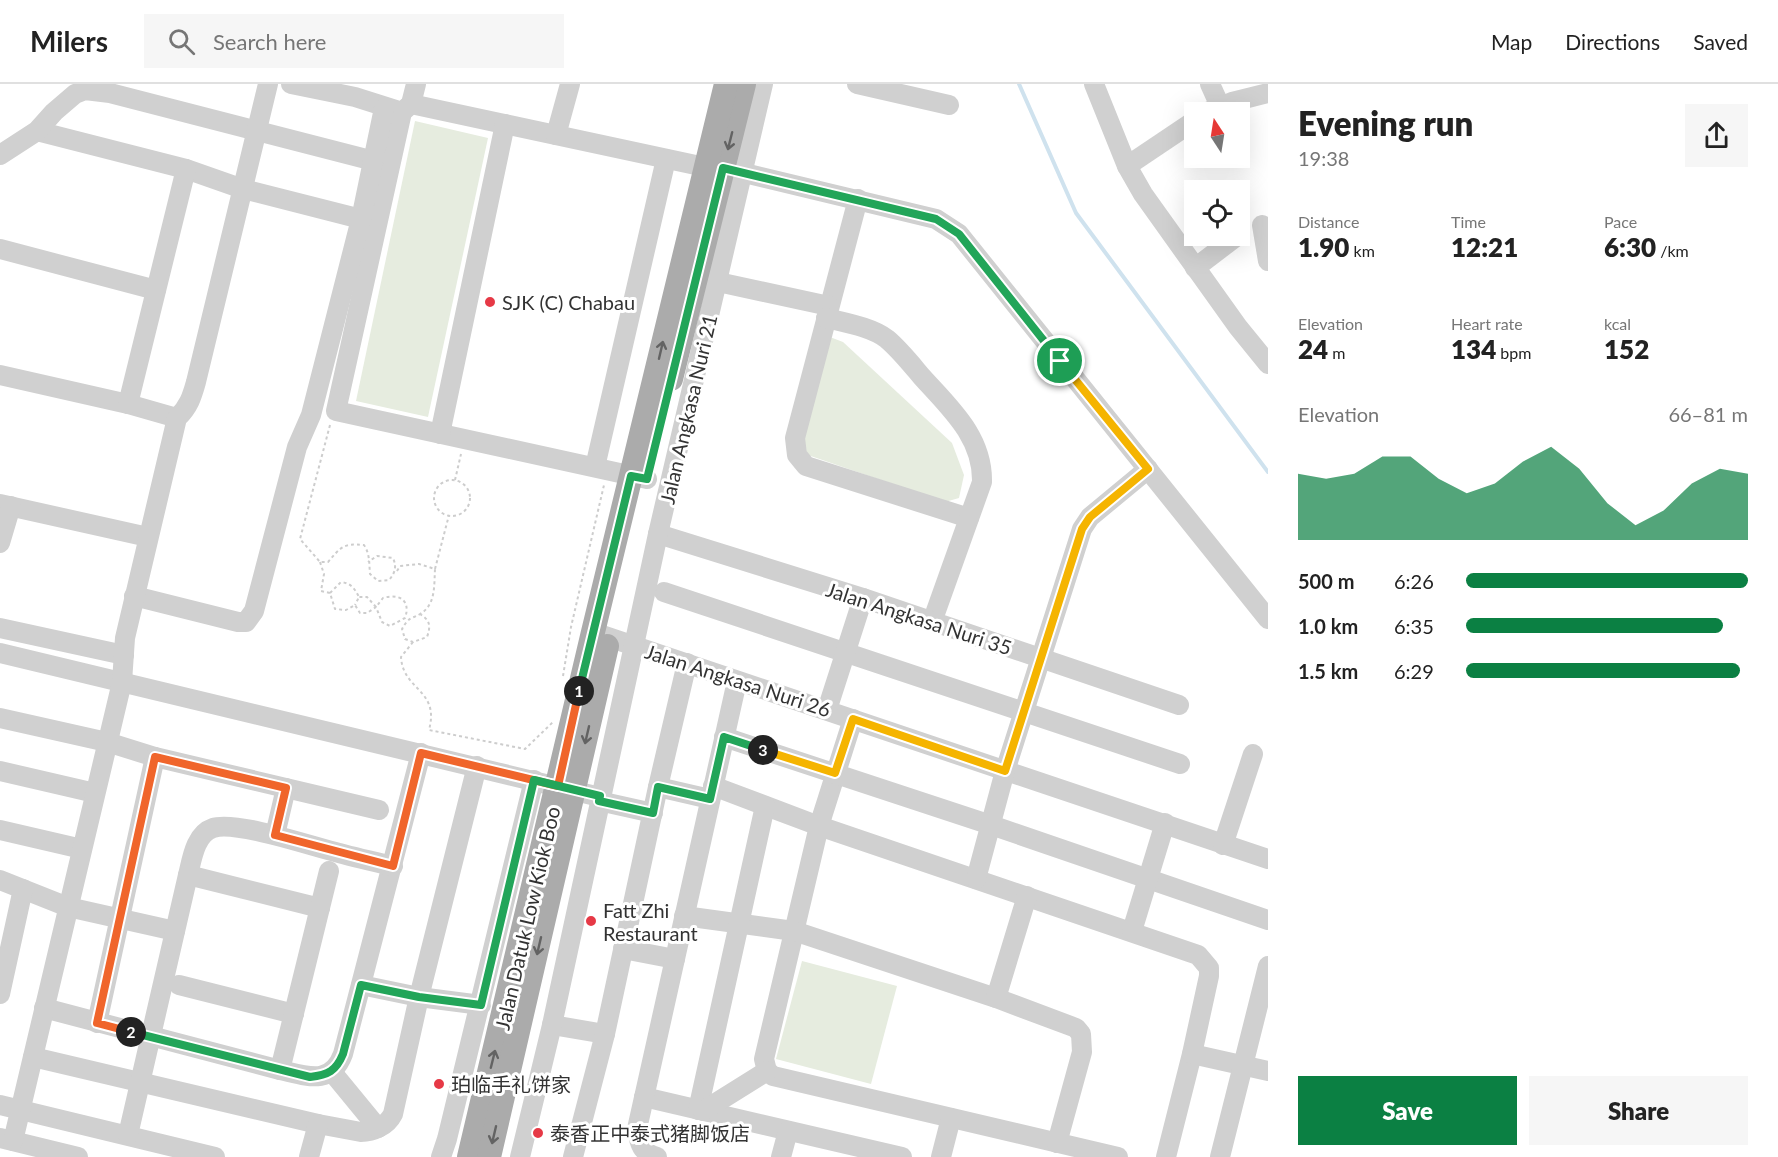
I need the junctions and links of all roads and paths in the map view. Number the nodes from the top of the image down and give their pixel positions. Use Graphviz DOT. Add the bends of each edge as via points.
graph roads {
  1 [pos="268,84"];
  2 [pos="291,84"];
  3 [pos="416,84"];
  4 [pos="570,84"];
  5 [pos="726,84"];
  6 [pos="744,84"];
  7 [pos="763,84"];
  8 [pos="857,84"];
  9 [pos="1094,84"];
  10 [pos="1210,84"];
  11 [pos="1268,93"];
  12 [pos="1213,102"];
  13 [pos="1233,102"];
  14 [pos="949,105"];
  15 [pos="399,108"];
  16 [pos="505,124"];
  17 [pos="1184,128"];
  18 [pos="37,131"];
  19 [pos="257,132"];
  20 [pos="556,135"];
  21 [pos="0,155"];
  22 [pos="666,159"];
  23 [pos="374,161"];
  24 [pos="1127,166"];
  25 [pos="186,169"];
  26 [pos="724,169"];
  27 [pos="243,189"];
  28 [pos="858,199"];
  29 [pos="361,219"];
  30 [pos="1265,225"];
  31 [pos="1250,231"];
  32 [pos="1224,246"];
  33 [pos="0,249"];
  34 [pos="1268,261"];
  35 [pos="1195,268"];
  36 [pos="718,282"];
  37 [pos="156,290"];
  38 [pos="827,312"];
  39 [pos="1268,364"];
  40 [pos="0,375"];
  41 [pos="128,404"];
  42 [pos="336,411"];
  43 [pos="177,418"];
  44 [pos="440,434"];
  45 [pos="462,449"];
  46 [pos="1148,469"];
  47 [pos="600,475"];
  48 [pos="639,477"];
  49 [pos="455,480"];
  50 [pos="5,505"];
  51 [pos="449,515"];
  52 [pos="969,518"];
  53 [pos="658,534"];
  54 [pos="148,537"];
  55 [pos="0,543"];
  56 [pos="320,562"];
  57 [pos="368,562"];
  58 [pos="435,569"];
  59 [pos="395,573"];
  60 [pos="664,592"];
  61 [pos="330,593"];
  62 [pos="134,596"];
  63 [pos="359,597"];
  64 [pos="863,598"];
  65 [pos="355,605"];
  66 [pos="376,607"];
  67 [pos="420,614"];
  68 [pos="406,619"];
  69 [pos="1268,619"];
  70 [pos="932,622"];
  71 [pos="0,628"];
  72 [pos="601,634"];
  73 [pos="413,642"];
  74 [pos="634,645"];
  75 [pos="0,653"];
  76 [pos="845,653"];
  77 [pos="124,655"];
  78 [pos="1040,658"];
  79 [pos="687,663"];
  80 [pos="737,681"];
  81 [pos="122,682"];
  82 [pos="561,685"];
  83 [pos="1179,705"];
  84 [pos="827,710"];
  85 [pos="1024,711"];
  86 [pos="0,718"];
  87 [pos="853,719"];
  88 [pos="555,720"];
  89 [pos="724,737"];
  90 [pos="108,742"];
  91 [pos="421,753"];
  92 [pos="1253,754"];
  93 [pos="155,757"];
  94 [pos="1180,764"];
  95 [pos="477,766"];
  96 [pos="0,771"];
  97 [pos="1005,771"];
  98 [pos="835,773"];
  99 [pos="534,780"];
  100 [pos="658,787"];
  101 [pos="286,788"];
  102 [pos="566,788"];
  103 [pos="712,793"];
  104 [pos="95,794"];
  105 [pos="599,799"];
  106 [pos="765,806"];
  107 [pos="378,810"];
  108 [pos="653,813"];
  109 [pos="1165,823"];
  110 [pos="991,825"];
  111 [pos="819,826"];
  112 [pos="0,830"];
  113 [pos="275,835"];
  114 [pos="1223,844"];
  115 [pos="82,849"];
  116 [pos="1268,860"];
  117 [pos="393,866"];
  118 [pos="329,871"];
  119 [pos="188,874"];
  120 [pos="1148,878"];
  121 [pos="976,879"];
  122 [pos="0,880"];
  123 [pos="23,890"];
  124 [pos="1027,896"];
  125 [pos="68,907"];
  126 [pos="320,908"];
  127 [pos="684,916"];
  128 [pos="120,919"];
  129 [pos="1268,920"];
  130 [pos="738,923"];
  131 [pos="175,931"];
  132 [pos="794,931"];
  133 [pos="1132,931"];
  134 [pos="623,949"];
  135 [pos="675,959"];
  136 [pos="1268,966"];
  137 [pos="179,985"];
  138 [pos="361,985"];
  139 [pos="0,994"];
  140 [pos="419,997"];
  141 [pos="996,998"];
  142 [pos="481,1005"];
  143 [pos="44,1008"];
  144 [pos="294,1014"];
  145 [pos="97,1023"];
  146 [pos="552,1025"];
  147 [pos="605,1034"];
  148 [pos="151,1037"];
  149 [pos="1192,1054"];
  150 [pos="33,1057"];
  151 [pos="1242,1065"];
  152 [pos="280,1070"];
  153 [pos="767,1071"];
  154 [pos="1268,1071"];
  155 [pos="332,1072"];
  156 [pos="141,1082"];
  157 [pos="644,1097"];
  158 [pos="0,1105"];
  159 [pos="20,1110"];
  160 [pos="700,1110"];
  161 [pos="951,1118"];
  162 [pos="318,1124"];
  163 [pos="378,1128"];
  164 [pos="788,1131"];
  165 [pos="128,1136"];
  166 [pos="6,1139"];
  167 [pos="1057,1143"];
  168 [pos="642,1154"];
  169 [pos="78,1157"];
  170 [pos="215,1157"];
  171 [pos="309,1157"];
  172 [pos="441,1157"];
  173 [pos="469,1157"];
  174 [pos="489,1157"];
  175 [pos="520,1157"];
  176 [pos="573,1157"];
  177 [pos="781,1157"];
  178 [pos="902,1157"];
  179 [pos="941,1157"];
  180 [pos="1118,1157"];
  181 [pos="1166,1157"];
  182 [pos="1220,1157"];
  1 -- 19 [label="street"];
  2 -- 15 [label="street"];
  3 -- 15 [label="street"];
  4 -- 20 [label="street"];
  5 -- 26 [label="main road, Jalan Datuk Low Kiok Boo"];
  6 -- 26 [label="main road, Jalan Datuk Low Kiok Boo, one-way"];
  7 -- 26 [label="street, Jalan Angkasa Nuri 21"];
  8 -- 14 [label="street"];
  9 -- 24 [label="street"];
  10 -- 12 [label="street"];
  11 -- 13 [label="street"];
  15 -- 16 [label="street"];
  15 -- 23 [label="street"];
  15 -- 42 [label="street"];
  16 -- 20 [label="street"];
  16 -- 44 [label="street"];
  17 -- 24 [label="street"];
  18 -- 19 [label="street" via="65,102 85,90 110,93"];
  18 -- 21 [label="street"];
  18 -- 25 [label="street"];
  19 -- 23 [label="street"];
  19 -- 27 [label="street"];
  20 -- 22 [label="street"];
  22 -- 26 [label="street"];
  22 -- 47 [label="street"];
  23 -- 29 [label="street"];
  24 -- 35 [label="street"];
  25 -- 27 [label="street"];
  25 -- 37 [label="street"];
  26 -- 28 [label="street"];
  26 -- 36 [label="street, Jalan Angkasa Nuri 21"];
  26 -- 48 [label="main road, Jalan Datuk Low Kiok Boo"];
  27 -- 29 [label="street"];
  27 -- 43 [label="street" via="190,401"];
  28 -- 38 [label="street"];
  28 -- 46 [label="street" via="936,219 959,234"];
  29 -- 62 [label="street" via="311,415 297,447 250,617 246,622 231,621"];
  30 -- 31 [label="street"];
  30 -- 34 [label="street"];
  32 -- 35 [label="street"];
  33 -- 37 [label="street"];
  35 -- 39 [label="street"];
  36 -- 38 [label="street"];
  36 -- 53 [label="street, Jalan Angkasa Nuri 21"];
  37 -- 41 [label="street"];
  38 -- 52 [label="street" via="886,339 961,420 982,467 982,482"];
  38 -- 52 [label="street" via="795,438 797,455 806,466"];
  40 -- 41 [label="street"];
  41 -- 43 [label="street"];
  42 -- 44 [label="street"];
  42 -- 56 [label="path" via="300,539"];
  43 -- 54 [label="street"];
  44 -- 47 [label="street"];
  45 -- 49 [label="path"];
  46 -- 69 [label="street"];
  46 -- 78 [label="street" via="1090,517 1082,529"];
  47 -- 48 [label="street"];
  47 -- 82 [label="path"];
  48 -- 72 [label="main road, Jalan Datuk Low Kiok Boo"];
  49 -- 51 [label="path" via="466,486 470,497 466,509"];
  49 -- 51 [label="path" via="442,482 435,492 435,504"];
  50 -- 54 [label="street"];
  50 -- 55 [label="street"];
  51 -- 58 [label="path"];
  52 -- 70 [label="street"];
  53 -- 64 [label="street, Jalan Angkasa Nuri 35"];
  53 -- 74 [label="street, Jalan Angkasa Nuri 21"];
  54 -- 62 [label="street"];
  56 -- 57 [label="path" via="348,544 364,545 369,552"];
  56 -- 61 [label="path" via="324,574 321,591"];
  57 -- 59 [label="path" via="377,556 393,558"];
  57 -- 59 [label="path" via="370,574 378,581 389,580"];
  58 -- 59 [label="path" via="409,564 400,566"];
  58 -- 67 [label="path" via="433,594"];
  60 -- 76 [label="street"];
  61 -- 63 [label="path" via="341,582 352,586"];
  61 -- 65 [label="path" via="335,609 346,610"];
  62 -- 77 [label="street"];
  63 -- 65 [label="path"];
  63 -- 66 [label="path" via="367,597"];
  64 -- 70 [label="street, Jalan Angkasa Nuri 35"];
  64 -- 76 [label="street"];
  65 -- 66 [label="path" via="360,613 367,614"];
  66 -- 68 [label="path" via="382,622 390,626"];
  66 -- 68 [label="path" via="383,598 398,596 407,605"];
  67 -- 68 [label="path"];
  67 -- 73 [label="path" via="426,618 429,631 427,637"];
  68 -- 73 [label="path" via="402,630 405,639"];
  70 -- 78 [label="street, Jalan Angkasa Nuri 35"];
  71 -- 77 [label="street"];
  72 -- 74 [label="street, Jalan Angkasa Nuri 26"];
  72 -- 102 [label="main road, Jalan Datuk Low Kiok Boo"];
  73 -- 88 [label="path" via="401,657 402,667 429,703 429,730 525,749"];
  74 -- 79 [label="street, Jalan Angkasa Nuri 26"];
  74 -- 105 [label="street, Jalan Angkasa Nuri 21"];
  75 -- 81 [label="street"];
  76 -- 84 [label="street"];
  76 -- 85 [label="street"];
  77 -- 81 [label="street"];
  78 -- 83 [label="street, Jalan Angkasa Nuri 35"];
  78 -- 85 [label="street"];
  79 -- 80 [label="street, Jalan Angkasa Nuri 26"];
  79 -- 100 [label="street"];
  80 -- 84 [label="street, Jalan Angkasa Nuri 26"];
  80 -- 89 [label="street"];
  81 -- 90 [label="street"];
  81 -- 91 [label="street"];
  84 -- 87 [label="street, Jalan Angkasa Nuri 26"];
  85 -- 94 [label="street"];
  85 -- 97 [label="street"];
  86 -- 90 [label="street"];
  87 -- 97 [label="street, Jalan Angkasa Nuri 26"];
  87 -- 98 [label="street"];
  89 -- 98 [label="street"];
  89 -- 103 [label="street"];
  90 -- 93 [label="street"];
  90 -- 104 [label="street"];
  91 -- 95 [label="street"];
  91 -- 117 [label="street"];
  92 -- 114 [label="street"];
  93 -- 101 [label="street"];
  93 -- 128 [label="street"];
  95 -- 99 [label="street"];
  95 -- 140 [label="street"];
  96 -- 104 [label="street"];
  97 -- 109 [label="street, Jalan Angkasa Nuri 26"];
  97 -- 110 [label="street"];
  98 -- 110 [label="street"];
  98 -- 111 [label="street"];
  99 -- 102 [label="street"];
  99 -- 142 [label="street"];
  100 -- 103 [label="street"];
  100 -- 108 [label="street"];
  101 -- 107 [label="street"];
  101 -- 113 [label="street"];
  102 -- 105 [label="street"];
  173 -- 102 [label="main road, Jalan Datuk Low Kiok Boo, one-way"];
  102 -- 174 [label="main road, Jalan Datuk Low Kiok Boo, one-way"];
  103 -- 106 [label="street"];
  103 -- 127 [label="street"];
  104 -- 115 [label="street"];
  105 -- 108 [label="street"];
  105 -- 146 [label="street, Jalan Angkasa Nuri 21"];
  106 -- 111 [label="street"];
  106 -- 130 [label="street"];
  108 -- 134 [label="street"];
  109 -- 114 [label="street, Jalan Angkasa Nuri 26"];
  109 -- 120 [label="street"];
  110 -- 120 [label="street"];
  110 -- 121 [label="street"];
  111 -- 121 [label="street"];
  111 -- 132 [label="street"];
  112 -- 115 [label="street"];
  113 -- 117 [label="street"];
  113 -- 119 [label="street" via="228,826 213,828 196,845"];
  114 -- 116 [label="street, Jalan Angkasa Nuri 26"];
  115 -- 125 [label="street"];
  117 -- 138 [label="street"];
  118 -- 126 [label="street"];
  119 -- 126 [label="street"];
  119 -- 131 [label="street"];
  120 -- 129 [label="street"];
  120 -- 133 [label="street"];
  121 -- 124 [label="street"];
  122 -- 123 [label="street"];
  123 -- 125 [label="street"];
  123 -- 139 [label="street"];
  124 -- 133 [label="street"];
  124 -- 141 [label="street"];
  125 -- 128 [label="street"];
  125 -- 143 [label="street"];
  126 -- 144 [label="street"];
  127 -- 130 [label="street"];
  127 -- 135 [label="street"];
  128 -- 131 [label="street"];
  128 -- 145 [label="street"];
  130 -- 132 [label="street"];
  130 -- 160 [label="street"];
  131 -- 148 [label="street"];
  132 -- 141 [label="street"];
  132 -- 153 [label="street" via="764,1059"];
  133 -- 149 [label="street" via="1198,955 1209,968"];
  134 -- 135 [label="street"];
  134 -- 147 [label="street"];
  135 -- 157 [label="street"];
  136 -- 151 [label="street"];
  137 -- 144 [label="street"];
  138 -- 140 [label="street"];
  138 -- 155 [label="street" via="343,1054"];
  140 -- 142 [label="street"];
  140 -- 163 [label="street" via="393,1114 387,1124"];
  141 -- 167 [label="street" via="1068,1023 1081,1034 1082,1052"];
  142 -- 172 [label="street"];
  143 -- 145 [label="street"];
  143 -- 150 [label="street"];
  144 -- 152 [label="street"];
  145 -- 148 [label="street"];
  146 -- 147 [label="street"];
  146 -- 175 [label="street, Jalan Angkasa Nuri 21"];
  147 -- 176 [label="street"];
  148 -- 152 [label="street"];
  148 -- 156 [label="street"];
  149 -- 151 [label="street"];
  149 -- 181 [label="street"];
  150 -- 156 [label="street"];
  150 -- 159 [label="street"];
  151 -- 154 [label="street"];
  151 -- 182 [label="street"];
  152 -- 155 [label="street" via="310,1077"];
  153 -- 160 [label="street"];
  153 -- 161 [label="street" via="773,1076"];
  155 -- 163 [label="street"];
  156 -- 162 [label="street"];
  156 -- 165 [label="street"];
  157 -- 160 [label="street"];
  157 -- 168 [label="street" via="637,1129"];
  158 -- 159 [label="street"];
  159 -- 165 [label="street"];
  159 -- 166 [label="street"];
  160 -- 164 [label="street"];
  161 -- 167 [label="street"];
  161 -- 179 [label="street"];
  162 -- 163 [label="street" via="360,1132"];
  162 -- 171 [label="street"];
  164 -- 177 [label="street"];
  164 -- 178 [label="street"];
  165 -- 170 [label="street"];
  166 -- 169 [label="street"];
  167 -- 180 [label="street"];
}
